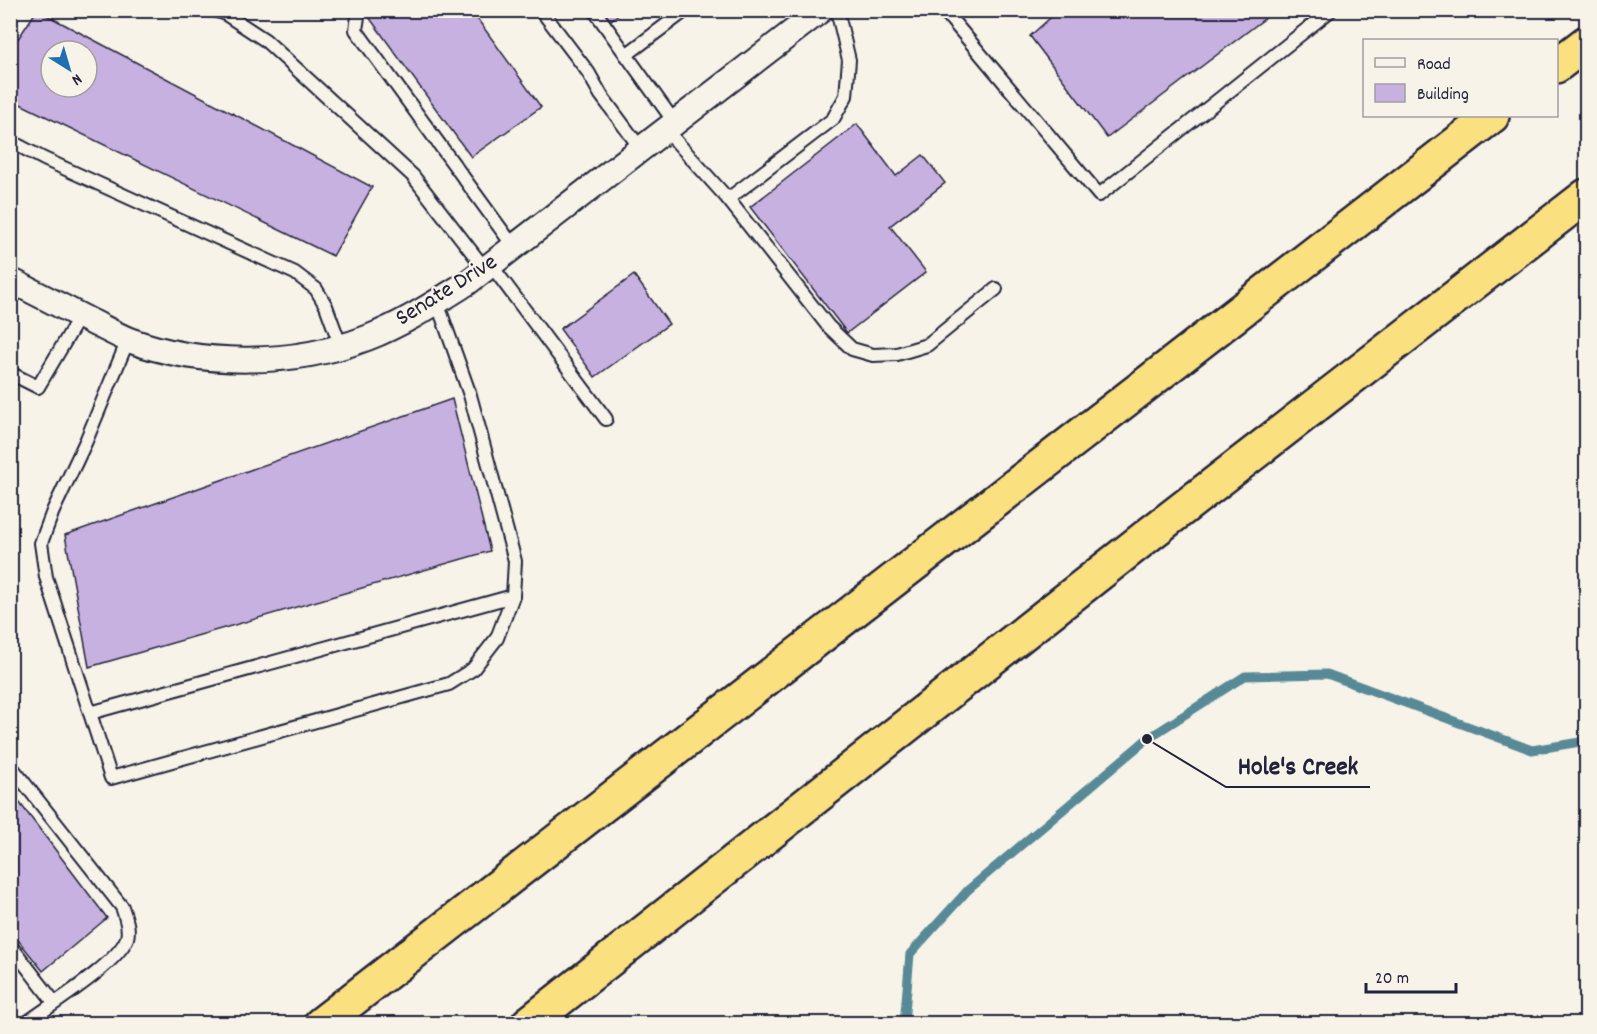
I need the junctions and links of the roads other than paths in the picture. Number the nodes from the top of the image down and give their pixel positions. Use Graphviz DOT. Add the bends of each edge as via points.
graph roads {
  1 [pos="212,10"];
  2 [pos="359,10"];
  3 [pos="541,10"];
  4 [pos="594,10"];
  5 [pos="686,10"];
  6 [pos="821,10"];
  7 [pos="837,10"];
  8 [pos="941,10"];
  9 [pos="1331,10"];
  10 [pos="1587,43"];
  11 [pos="626,55"];
  12 [pos="1558,65"];
  13 [pos="1491,117"];
  14 [pos="671,126"];
  15 [pos="10,141"];
  16 [pos="641,149"];
  17 [pos="1587,196"];
  18 [pos="728,199"];
  19 [pos="514,247"];
  20 [pos="488,267"];
  21 [pos="10,280"];
  22 [pos="996,289"];
  23 [pos="437,302"];
  24 [pos="80,316"];
  25 [pos="128,340"];
  26 [pos="341,347"];
  27 [pos="10,373"];
  28 [pos="606,419"];
  29 [pos="513,596"];
  30 [pos="90,713"];
  31 [pos="10,765"];
  32 [pos="10,945"];
  33 [pos="54,1002"];
  34 [pos="25,1023"];
  35 [pos="321,1023"];
  36 [pos="528,1023"];
  1 -- 20 [label="lane" via="224,13 265,40 413,176"];
  2 -- 19 [label="lane" via="356,30"];
  3 -- 16 [label="lane"];
  4 -- 11 [label="lane"];
  5 -- 11 [label="lane"];
  6 -- 14 [label="street, Senate Drive"];
  7 -- 18 [label="lane" via="849,60 846,96 833,119"];
  8 -- 9 [label="lane" via="1099,195"];
  10 -- 12 [label="highway"];
  11 -- 14 [label="lane"];
  13 -- 35 [label="highway"];
  14 -- 16 [label="street, Senate Drive"];
  14 -- 18 [label="lane"];
  15 -- 26 [label="lane" via="295,273 316,289"];
  16 -- 19 [label="street, Senate Drive"];
  17 -- 36 [label="highway"];
  18 -- 22 [label="lane" via="828,326 852,349 873,355 897,354 927,345"];
  19 -- 20 [label="street, Senate Drive"];
  20 -- 23 [label="street, Senate Drive"];
  20 -- 28 [label="lane"];
  21 -- 24 [label="street, Senate Drive"];
  23 -- 26 [label="street, Senate Drive" via="368,338"];
  23 -- 29 [label="lane" via="470,395 515,561"];
  24 -- 25 [label="street, Senate Drive"];
  24 -- 27 [label="lane" via="38,387"];
  25 -- 26 [label="street, Senate Drive" via="162,350 252,360"];
  25 -- 30 [label="lane" via="41,543 46,577"];
  29 -- 30 [label="lane"];
  29 -- 30 [label="lane" via="497,638 473,669 449,684 111,778"];
  31 -- 33 [label="lane" via="122,907 128,922 127,937 119,953"];
  32 -- 33 [label="lane"];
  33 -- 34 [label="lane"];
}
